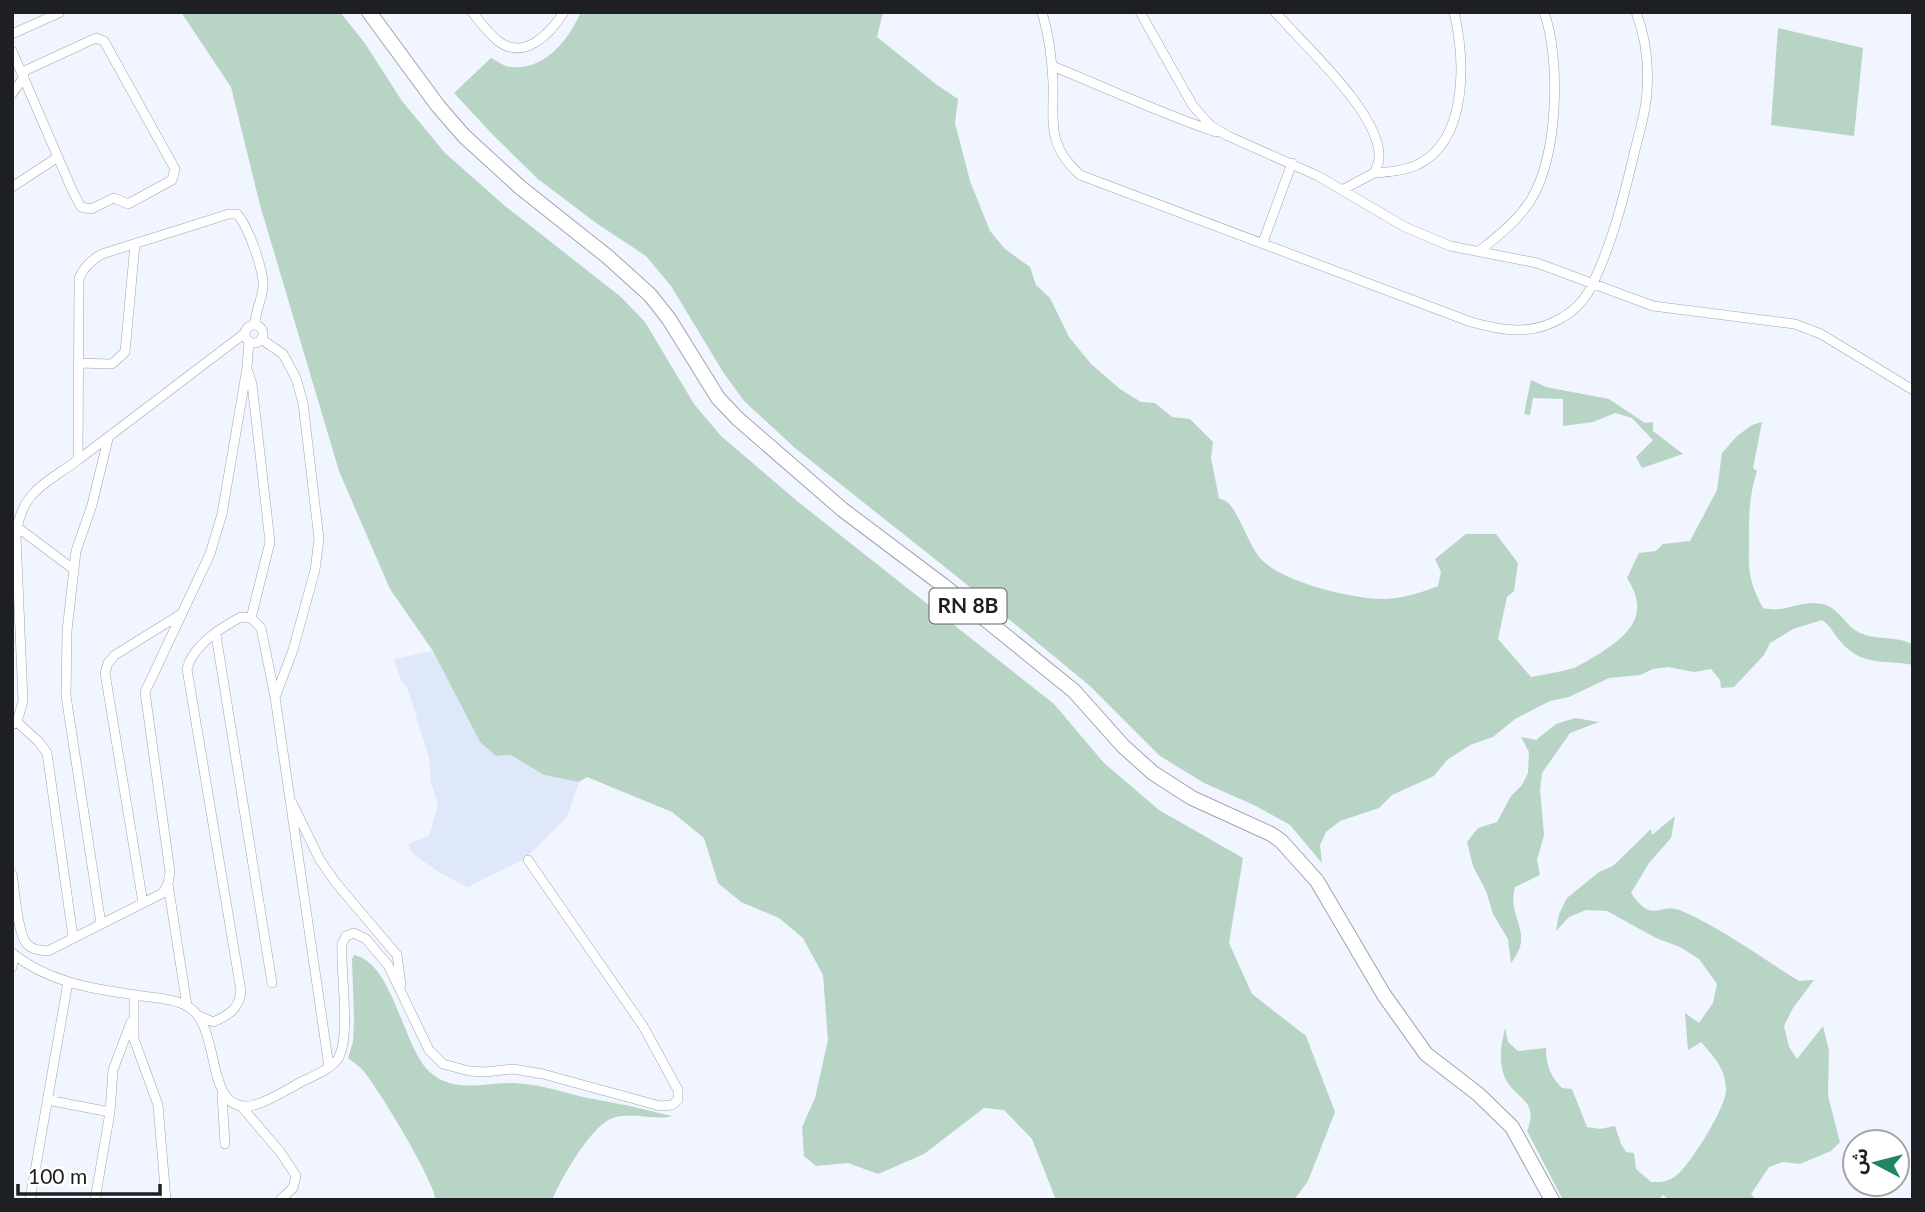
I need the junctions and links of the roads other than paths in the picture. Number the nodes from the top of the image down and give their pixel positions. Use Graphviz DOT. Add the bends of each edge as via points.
graph roads {
  1 [pos="369,12"];
  2 [pos="472,12"];
  3 [pos="564,12"];
  4 [pos="1042,12"];
  5 [pos="1140,12"];
  6 [pos="1275,12"];
  7 [pos="1454,12"];
  8 [pos="1544,12"];
  9 [pos="1636,12"];
  10 [pos="59,13"];
  11 [pos="12,34"];
  12 [pos="12,51"];
  13 [pos="1052,66"];
  14 [pos="23,74"];
  15 [pos="12,94"];
  16 [pos="1228,136"];
  17 [pos="58,157"];
  18 [pos="1292,163"];
  19 [pos="1374,173"];
  20 [pos="12,187"];
  21 [pos="1342,190"];
  22 [pos="1263,242"];
  23 [pos="135,244"];
  24 [pos="1478,252"];
  25 [pos="1593,283"];
  26 [pos="254,325"];
  27 [pos="247,337"];
  28 [pos="261,339"];
  29 [pos="78,363"];
  30 [pos="247,368"];
  31 [pos="1913,390"];
  32 [pos="108,439"];
  33 [pos="78,460"];
  34 [pos="17,527"];
  35 [pos="73,569"];
  36 [pos="182,614"];
  37 [pos="251,618"];
  38 [pos="216,635"];
  39 [pos="275,697"];
  40 [pos="14,723"];
  41 [pos="289,797"];
  42 [pos="528,860"];
  43 [pos="12,874"];
  44 [pos="168,884"];
  45 [pos="143,903"];
  46 [pos="101,924"];
  47 [pos="12,930"];
  48 [pos="22,936"];
  49 [pos="73,937"];
  50 [pos="13,954"];
  51 [pos="12,967"];
  52 [pos="68,982"];
  53 [pos="272,982"];
  54 [pos="401,987"];
  55 [pos="134,995"];
  56 [pos="187,1006"];
  57 [pos="200,1016"];
  58 [pos="132,1017"];
  59 [pos="328,1067"];
  60 [pos="222,1092"];
  61 [pos="47,1100"];
  62 [pos="241,1106"];
  63 [pos="110,1112"];
  64 [pos="225,1144"];
  65 [pos="279,1199"];
  66 [pos="30,1200"];
  67 [pos="95,1200"];
  68 [pos="166,1200"];
  69 [pos="1552,1200"];
  1 -- 69 [label="main road, RN 8B" via="464,136 650,295 718,398 738,419 844,510 1074,691 1153,773 1192,798 1281,841 1317,881 1384,995 1426,1055 1478,1094 1512,1128"];
  2 -- 3 [label="street" via="495,38 512,48 525,48 541,39"];
  4 -- 13 [label="street"];
  5 -- 16 [label="street" via="1193,106"];
  6 -- 19 [label="street" via="1366,117 1379,158"];
  7 -- 19 [label="street" via="1462,57 1461,86 1446,136 1418,164"];
  8 -- 24 [label="street" via="1554,56 1555,90 1545,162 1521,212"];
  9 -- 25 [label="street" via="1645,36 1647,92 1625,192"];
  10 -- 11 [label="street"];
  12 -- 14 [label="street"];
  13 -- 16 [label="street" via="1167,116"];
  13 -- 22 [label="street" via="1056,140 1066,161 1080,174"];
  14 -- 15 [label="street"];
  14 -- 17 [label="street"];
  14 -- 17 [label="street" via="100,38 175,176 128,204 114,198 86,209"];
  16 -- 18 [label="street"];
  17 -- 20 [label="street"];
  18 -- 21 [label="street"];
  18 -- 22 [label="street"];
  19 -- 21 [label="street"];
  21 -- 24 [label="street" via="1405,227"];
  22 -- 25 [label="street" via="1500,330 1535,329 1564,317"];
  23 -- 26 [label="street" via="237,214 245,224 262,275 263,292"];
  23 -- 29 [label="street" via="102,254 82,271"];
  23 -- 29 [label="street" via="125,352 112,364"];
  24 -- 25 [label="street" via="1537,263"];
  25 -- 31 [label="street" via="1653,306 1795,324 1821,334"];
  26 -- 27 [label="street"];
  26 -- 28 [label="street" via="262,330"];
  27 -- 28 [label="street"];
  27 -- 30 [label="street"];
  27 -- 32 [label="street"];
  28 -- 39 [label="street" via="284,354 296,378 319,539 315,570"];
  29 -- 33 [label="street"];
  30 -- 36 [label="street" via="222,514 210,554"];
  30 -- 37 [label="street" via="270,542"];
  32 -- 33 [label="street"];
  32 -- 35 [label="street"];
  33 -- 34 [label="street" via="30,496"];
  34 -- 35 [label="street"];
  34 -- 40 [label="street" via="23,701"];
  35 -- 46 [label="street" via="66,696"];
  36 -- 44 [label="street" via="145,692"];
  36 -- 45 [label="street" via="114,655 105,673"];
  37 -- 38 [label="street" via="241,617"];
  37 -- 39 [label="street" via="261,628"];
  38 -- 53 [label="street"];
  38 -- 57 [label="street" via="197,648 187,669 241,991 237,1007 225,1017 213,1023"];
  39 -- 41 [label="street"];
  40 -- 49 [label="street" via="47,753"];
  41 -- 54 [label="street" via="320,860 397,955"];
  41 -- 59 [label="street"];
  42 -- 54 [label="street" via="643,1026 678,1090 676,1103 660,1106 513,1069 485,1072 449,1067 429,1049"];
  43 -- 48 [label="street"];
  44 -- 45 [label="street" via="163,893"];
  44 -- 56 [label="street"];
  45 -- 46 [label="street"];
  46 -- 49 [label="street"];
  47 -- 48 [label="street"];
  48 -- 49 [label="street" via="33,948 48,951"];
  50 -- 51 [label="street"];
  50 -- 52 [label="street" via="49,977"];
  52 -- 55 [label="street"];
  52 -- 61 [label="street"];
  54 -- 59 [label="street" via="366,939 358,934 346,936 341,953 343,1044 338,1059"];
  55 -- 56 [label="street"];
  55 -- 58 [label="street"];
  56 -- 57 [label="street"];
  57 -- 60 [label="street"];
  58 -- 63 [label="street" via="113,1070"];
  58 -- 68 [label="street" via="134,1039 158,1105"];
  59 -- 62 [label="street" via="262,1103"];
  60 -- 62 [label="street"];
  60 -- 64 [label="street"];
  61 -- 63 [label="street"];
  61 -- 66 [label="street"];
  62 -- 65 [label="street" via="296,1176 292,1188"];
  63 -- 67 [label="street"];
}
